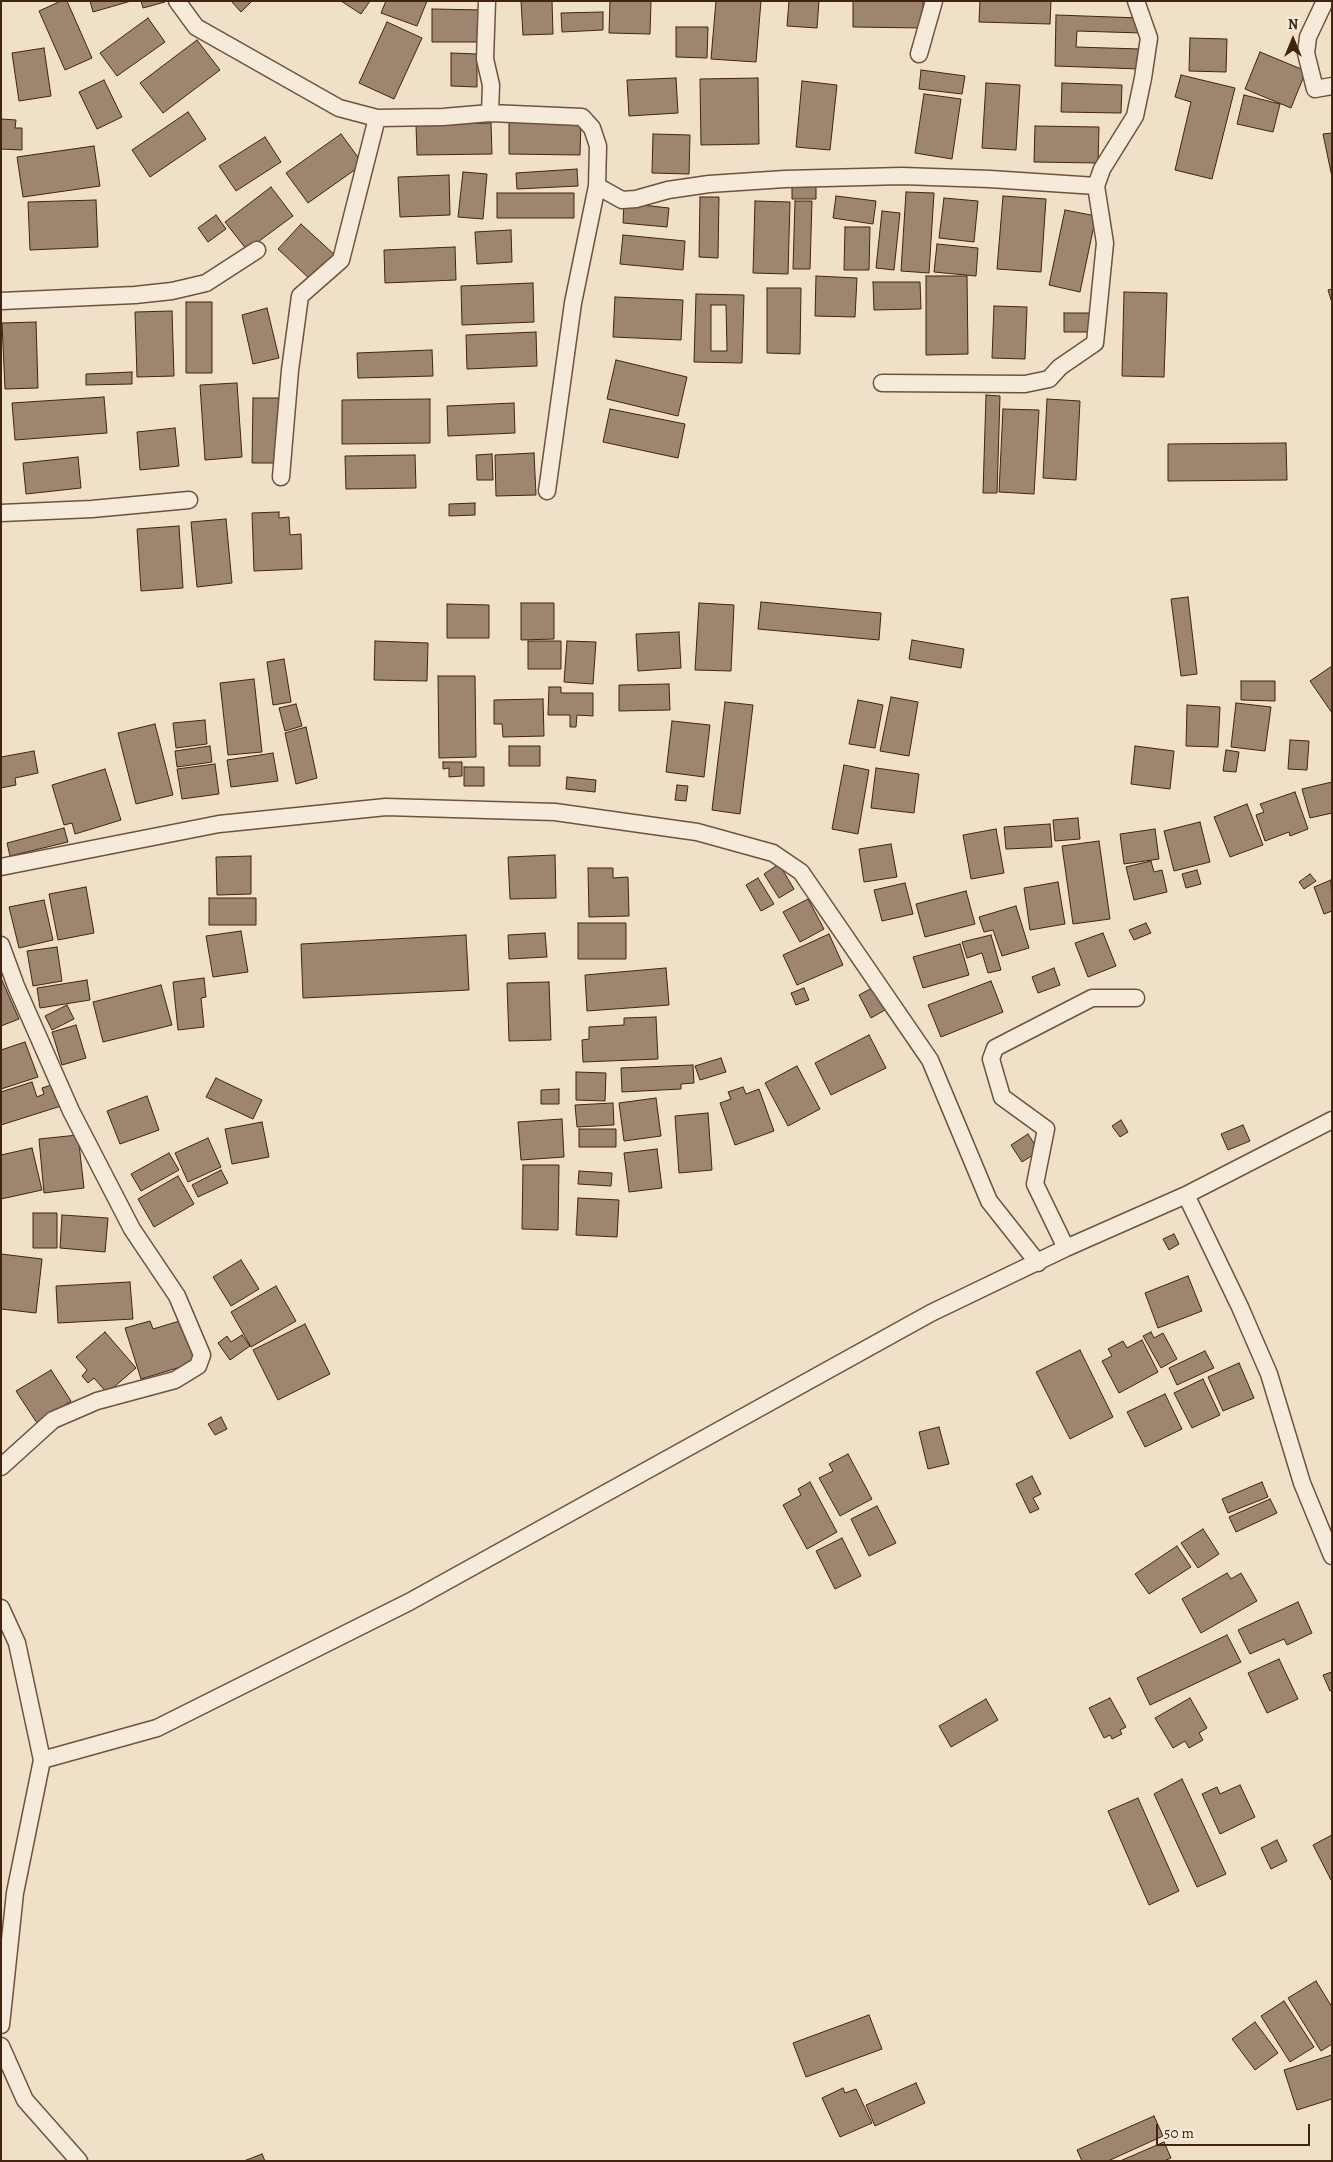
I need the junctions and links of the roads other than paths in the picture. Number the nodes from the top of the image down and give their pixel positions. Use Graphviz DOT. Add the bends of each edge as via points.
graph roads {
  1 [pos="177,1"];
  2 [pos="487,1"];
  3 [pos="934,1"];
  4 [pos="1136,1"];
  5 [pos="1325,1"];
  6 [pos="920,54"];
  7 [pos="1332,86"];
  8 [pos="490,114"];
  9 [pos="377,118"];
  10 [pos="597,186"];
  11 [pos="1096,186"];
  12 [pos="257,250"];
  13 [pos="1,301"];
  14 [pos="882,383"];
  15 [pos="281,477"];
  16 [pos="548,491"];
  17 [pos="189,500"];
  18 [pos="1,513"];
  19 [pos="1,867"];
  20 [pos="1,945"];
  21 [pos="1136,998"];
  22 [pos="1332,1120"];
  23 [pos="1186,1195"];
  24 [pos="1066,1248"];
  25 [pos="1038,1263"];
  26 [pos="1,1467"];
  27 [pos="1332,1556"];
  28 [pos="1,1608"];
  29 [pos="42,1760"];
  30 [pos="1,2025"];
  31 [pos="1,2046"];
  32 [pos="79,2161"];
  1 -- 9 [label="street" via="196,27 339,108"];
  2 -- 8 [label="street" via="485,59 491,85"];
  3 -- 6 [label="street"];
  4 -- 11 [label="street" via="1149,38 1135,116 1102,169"];
  5 -- 7 [label="street" via="1308,37 1306,53 1315,89"];
  8 -- 9 [label="street"];
  8 -- 10 [label="street" via="582,117 592,128 598,146"];
  9 -- 15 [label="street" via="340,260 300,296"];
  10 -- 11 [label="street" via="622,200 710,184 785,179 902,176"];
  10 -- 16 [label="street" via="573,303"];
  11 -- 14 [label="street" via="1105,243 1095,343 1060,367 1049,379 1025,384"];
  12 -- 13 [label="street" via="206,283 172,291"];
  17 -- 18 [label="street"];
  19 -- 25 [label="street" via="219,824 386,807 555,812 697,832 773,852 801,872 930,1060 989,1201"];
  20 -- 26 [label="street" via="71,1112 132,1229 177,1296 202,1356 198,1366 175,1380 98,1401 53,1420"];
  21 -- 24 [label="street" via="1092,998 995,1048 991,1059 1002,1097 1046,1129 1035,1184"];
  22 -- 23 [label="street"];
  23 -- 24 [label="street"];
  23 -- 27 [label="street" via="1269,1374 1302,1483"];
  24 -- 25 [label="street"];
  25 -- 29 [label="street" via="931,1313 409,1602 157,1728"];
  28 -- 29 [label="street" via="17,1643"];
  29 -- 30 [label="street" via="15,1893"];
  31 -- 32 [label="street" via="25,2100"];
}
